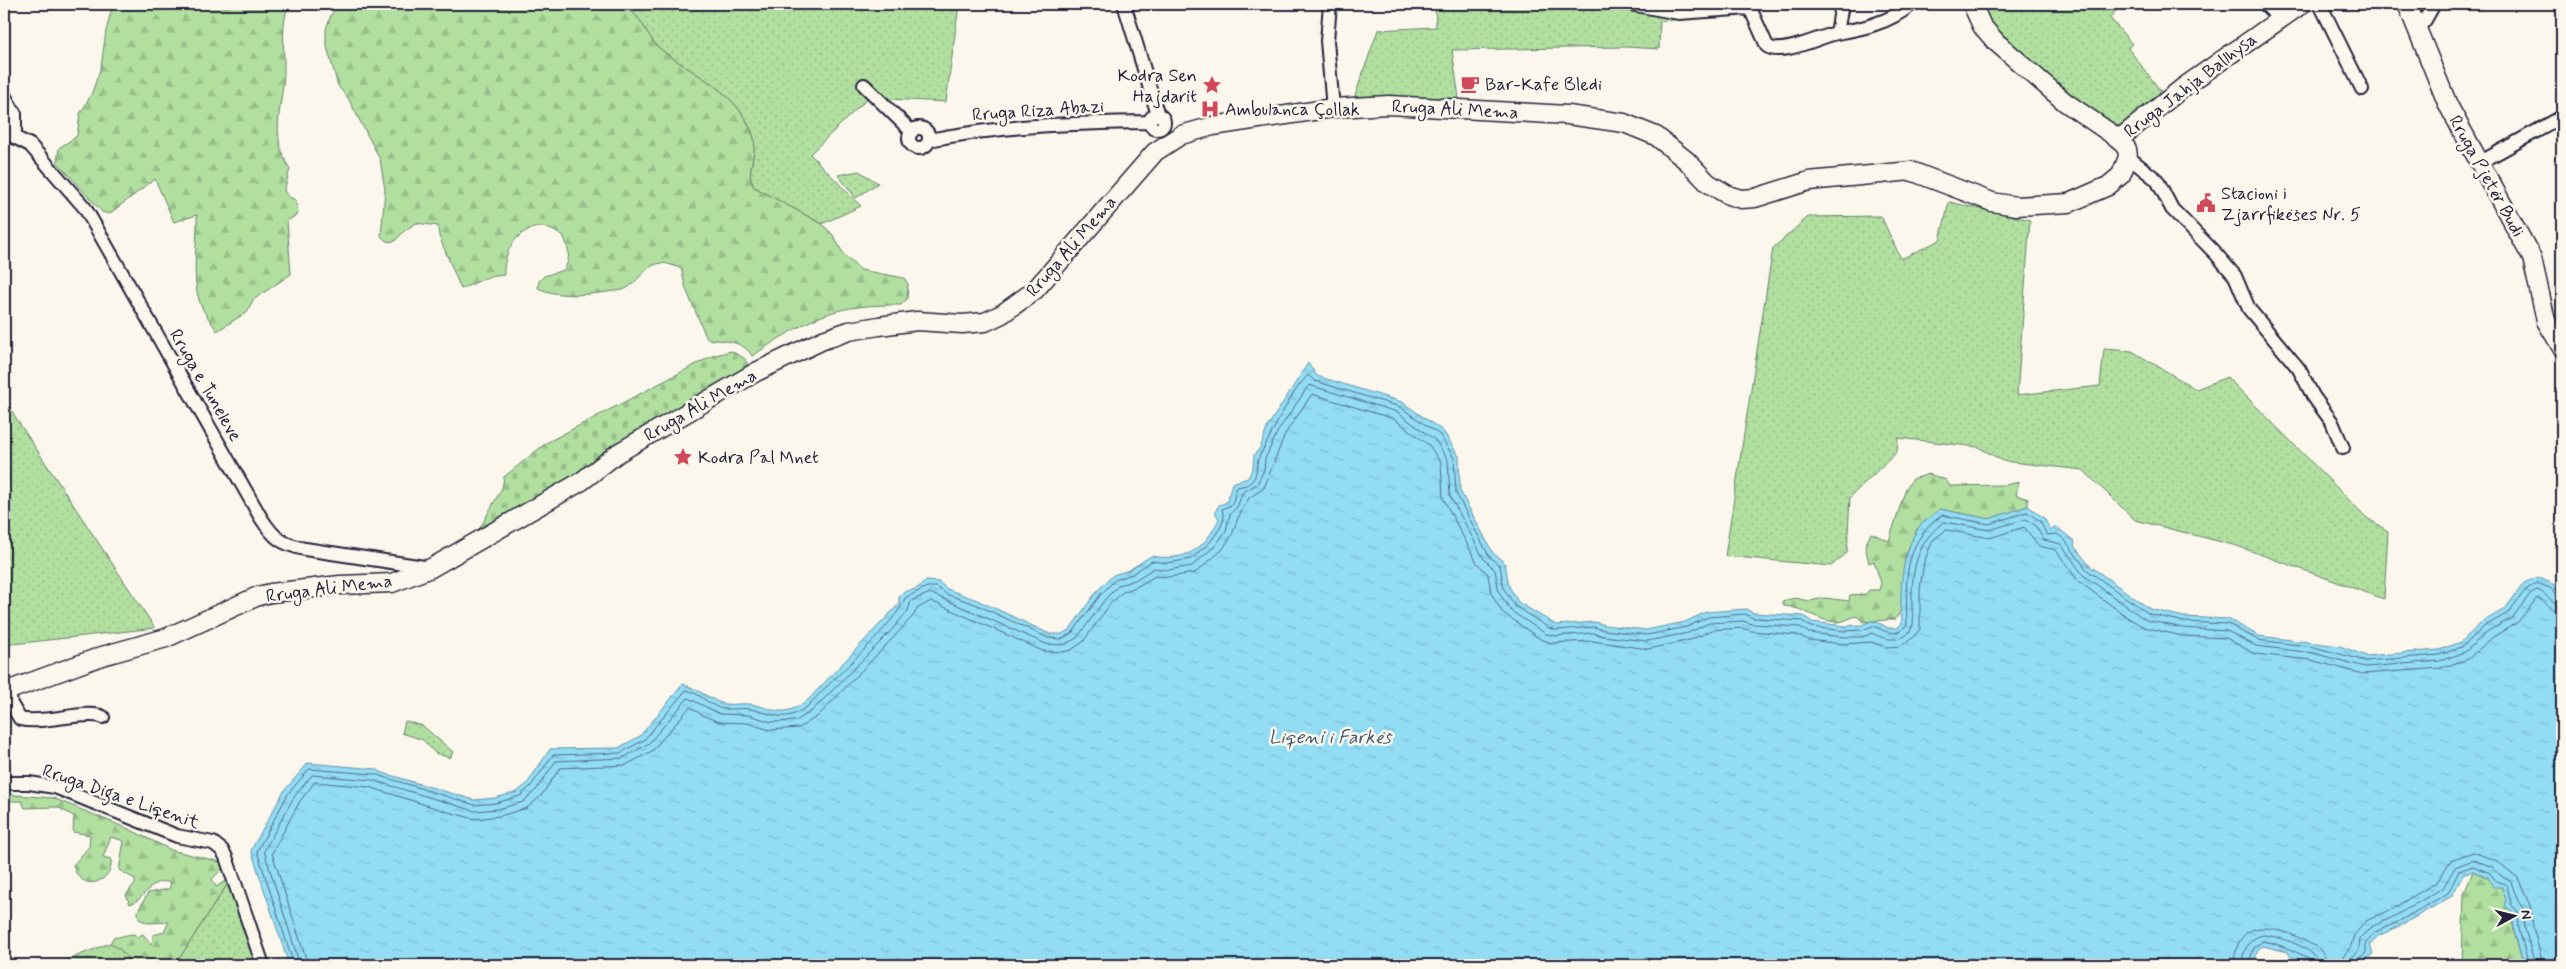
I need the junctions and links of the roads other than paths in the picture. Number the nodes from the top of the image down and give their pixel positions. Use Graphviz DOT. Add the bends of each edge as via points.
graph roads {
  1 [pos="1124,4"];
  2 [pos="1330,4"];
  3 [pos="1630,4"];
  4 [pos="1842,4"];
  5 [pos="1912,4"];
  6 [pos="1972,4"];
  7 [pos="2265,4"];
  8 [pos="2302,4"];
  9 [pos="2320,4"];
  10 [pos="2407,4"];
  11 [pos="2434,4"];
  12 [pos="2279,19"];
  13 [pos="2418,28"];
  14 [pos="1837,33"];
  15 [pos="864,85"];
  16 [pos="2362,89"];
  17 [pos="4,95"];
  18 [pos="1333,108"];
  19 [pos="2562,116"];
  20 [pos="1160,126"];
  21 [pos="9,134"];
  22 [pos="2119,139"];
  23 [pos="2128,157"];
  24 [pos="2478,163"];
  25 [pos="2562,348"];
  26 [pos="2343,448"];
  27 [pos="431,568"];
  28 [pos="6,692"];
  29 [pos="103,717"];
  30 [pos="4,783"];
  31 [pos="263,965"];
  1 -- 20 [label="street"];
  2 -- 18 [label="street" via="1328,58"];
  3 -- 14 [label="street" via="1679,13 1750,8 1770,48 1791,48"];
  4 -- 14 [label="street"];
  5 -- 14 [label="street" via="1877,24"];
  6 -- 22 [label="street, Rruga Jahja Ballhysa" via="1982,26 1996,42 2065,102"];
  7 -- 12 [label="street"];
  8 -- 12 [label="street, Rruga Jahja Ballhysa"];
  9 -- 16 [label="street"];
  10 -- 13 [label="street, Rruga Pjetër Budi"];
  11 -- 13 [label="street"];
  12 -- 22 [label="street, Rruga Jahja Ballhysa" via="2185,86"];
  13 -- 24 [label="street, Rruga Pjetër Budi" via="2446,100"];
  15 -- 20 [label="street, Rruga Riza Abazi" via="912,132 910,141 916,148 924,147 929,140 964,133 1059,124"];
  17 -- 21 [label="street" via="15,114"];
  18 -- 20 [label="street, Rruga Ali Mema" via="1191,131"];
  18 -- 23 [label="street, Rruga Ali Mema" via="1427,106 1624,122 1656,136 1688,161 1708,183 1728,195 1741,198 1755,198 1809,181 1911,171 1992,202 2016,206 2069,203 2108,186 2122,175"];
  19 -- 24 [label="street"];
  20 -- 27 [label="street, Rruga Ali Mema" via="1155,152 1036,290 1002,314 985,322 916,321 849,331 801,349 634,444 582,481"];
  21 -- 27 [label="street, Rruga e Tuneleve" via="30,145 85,208 261,518 275,537 305,549"];
  22 -- 23 [label="street" via="2127,149"];
  23 -- 26 [label="street" via="2157,180 2172,209 2235,276 2249,309 2299,369 2332,422"];
  24 -- 25 [label="street, Rruga Pjetër Budi" via="2532,258 2546,321"];
  27 -- 28 [label="street, Rruga Ali Mema" via="392,583 340,585 258,596 166,638 102,656"];
  28 -- 29 [label="street" via="20,719 43,722 92,714"];
  30 -- 31 [label="street, Rruga Diga e Liqenit" via="55,788 177,836 218,846 226,857"];
}
